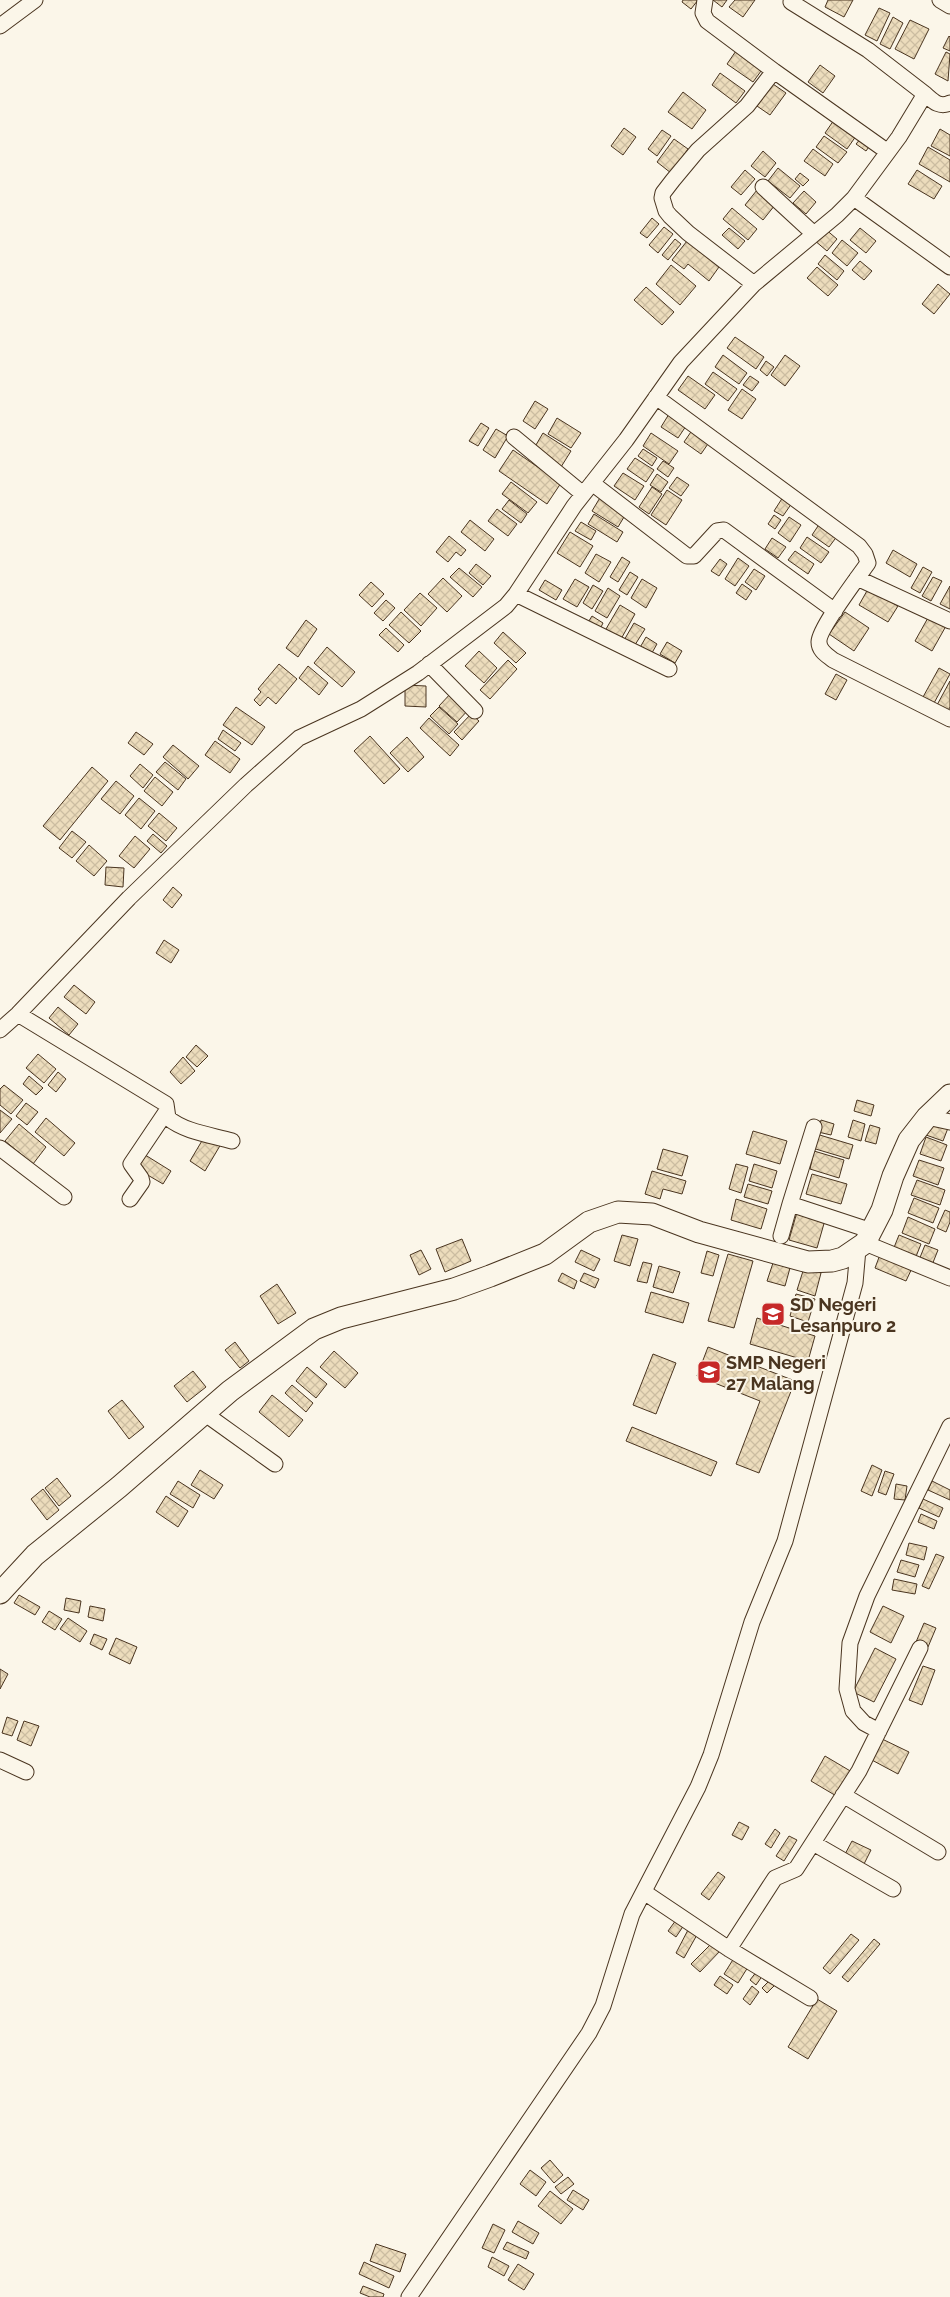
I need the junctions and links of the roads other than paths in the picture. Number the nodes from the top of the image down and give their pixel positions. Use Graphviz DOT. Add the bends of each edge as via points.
graph roads {
  1 [pos="35,0"];
  2 [pos="705,0"];
  3 [pos="940,0"];
  4 [pos="791,2"];
  5 [pos="950,6"];
  6 [pos="0,26"];
  7 [pos="774,70"];
  8 [pos="925,94"];
  9 [pos="950,104"];
  10 [pos="888,152"];
  11 [pos="763,187"];
  12 [pos="854,198"];
  13 [pos="814,234"];
  14 [pos="950,267"];
  15 [pos="754,284"];
  16 [pos="656,397"];
  17 [pos="514,437"];
  18 [pos="587,489"];
  19 [pos="857,578"];
  20 [pos="516,594"];
  21 [pos="836,611"];
  22 [pos="950,621"];
  23 [pos="429,664"];
  24 [pos="669,670"];
  25 [pos="475,711"];
  26 [pos="950,719"];
  27 [pos="18,1014"];
  28 [pos="0,1030"];
  29 [pos="950,1095"];
  30 [pos="166,1112"];
  31 [pos="927,1117"];
  32 [pos="950,1122"];
  33 [pos="814,1126"];
  34 [pos="232,1141"];
  35 [pos="0,1148"];
  36 [pos="64,1197"];
  37 [pos="130,1199"];
  38 [pos="790,1204"];
  39 [pos="781,1236"];
  40 [pos="865,1241"];
  41 [pos="950,1278"];
  42 [pos="204,1413"];
  43 [pos="950,1426"];
  44 [pos="275,1464"];
  45 [pos="0,1593"];
  46 [pos="920,1648"];
  47 [pos="879,1730"];
  48 [pos="0,1760"];
  49 [pos="26,1772"];
  50 [pos="843,1795"];
  51 [pos="813,1842"];
  52 [pos="938,1852"];
  53 [pos="893,1889"];
  54 [pos="644,1892"];
  55 [pos="729,1949"];
  56 [pos="810,1998"];
  57 [pos="409,2297"];
  1 -- 6 [label="street"];
  2 -- 7 [label="street" via="703,14 707,21"];
  3 -- 5 [label="street"];
  4 -- 8 [label="street" via="868,50"];
  7 -- 10 [label="street"];
  7 -- 15 [label="street" via="747,106 698,150 672,180 662,198 666,211 688,233"];
  8 -- 9 [label="street" via="935,103"];
  8 -- 10 [label="street"];
  10 -- 12 [label="street"];
  11 -- 13 [label="street"];
  12 -- 13 [label="street"];
  12 -- 14 [label="street"];
  13 -- 15 [label="street"];
  15 -- 16 [label="street" via="681,362"];
  16 -- 18 [label="street"];
  16 -- 19 [label="street" via="859,546 868,563"];
  17 -- 18 [label="street"];
  18 -- 20 [label="street"];
  18 -- 21 [label="street" via="687,556 694,556 717,531 724,530"];
  19 -- 21 [label="street"];
  19 -- 22 [label="street"];
  20 -- 23 [label="street" via="506,606"];
  20 -- 24 [label="street"];
  21 -- 26 [label="street" via="819,640 821,650 833,660"];
  23 -- 25 [label="street"];
  23 -- 27 [label="street" via="361,709 299,738 129,898"];
  27 -- 28 [label="street"];
  27 -- 30 [label="street" via="166,1104"];
  29 -- 31 [label="street"];
  30 -- 34 [label="street" via="168,1118 182,1127"];
  30 -- 37 [label="street" via="131,1164 142,1180"];
  31 -- 32 [label="street"];
  31 -- 40 [label="street" via="909,1140"];
  33 -- 38 [label="street"];
  35 -- 36 [label="street"];
  38 -- 39 [label="street"];
  38 -- 40 [label="street"];
  40 -- 41 [label="street"];
  40 -- 42 [label="street" via="832,1261 808,1262 698,1232 652,1214 618,1212 590,1222 544,1254 490,1276 454,1289 341,1318 314,1329"];
  40 -- 54 [label="street" via="786,1541 752,1622 711,1755"];
  42 -- 44 [label="street"];
  42 -- 45 [label="street" via="35,1556"];
  43 -- 47 [label="street" via="867,1596 850,1643 847,1689 853,1711 864,1723"];
  46 -- 47 [label="street"];
  47 -- 50 [label="street"];
  48 -- 49 [label="street"];
  50 -- 51 [label="street"];
  50 -- 52 [label="street"];
  51 -- 53 [label="street"];
  51 -- 55 [label="street" via="796,1870 775,1878"];
  54 -- 55 [label="street"];
  54 -- 57 [label="street" via="632,1914 603,2006 589,2033"];
  55 -- 56 [label="street"];
}
